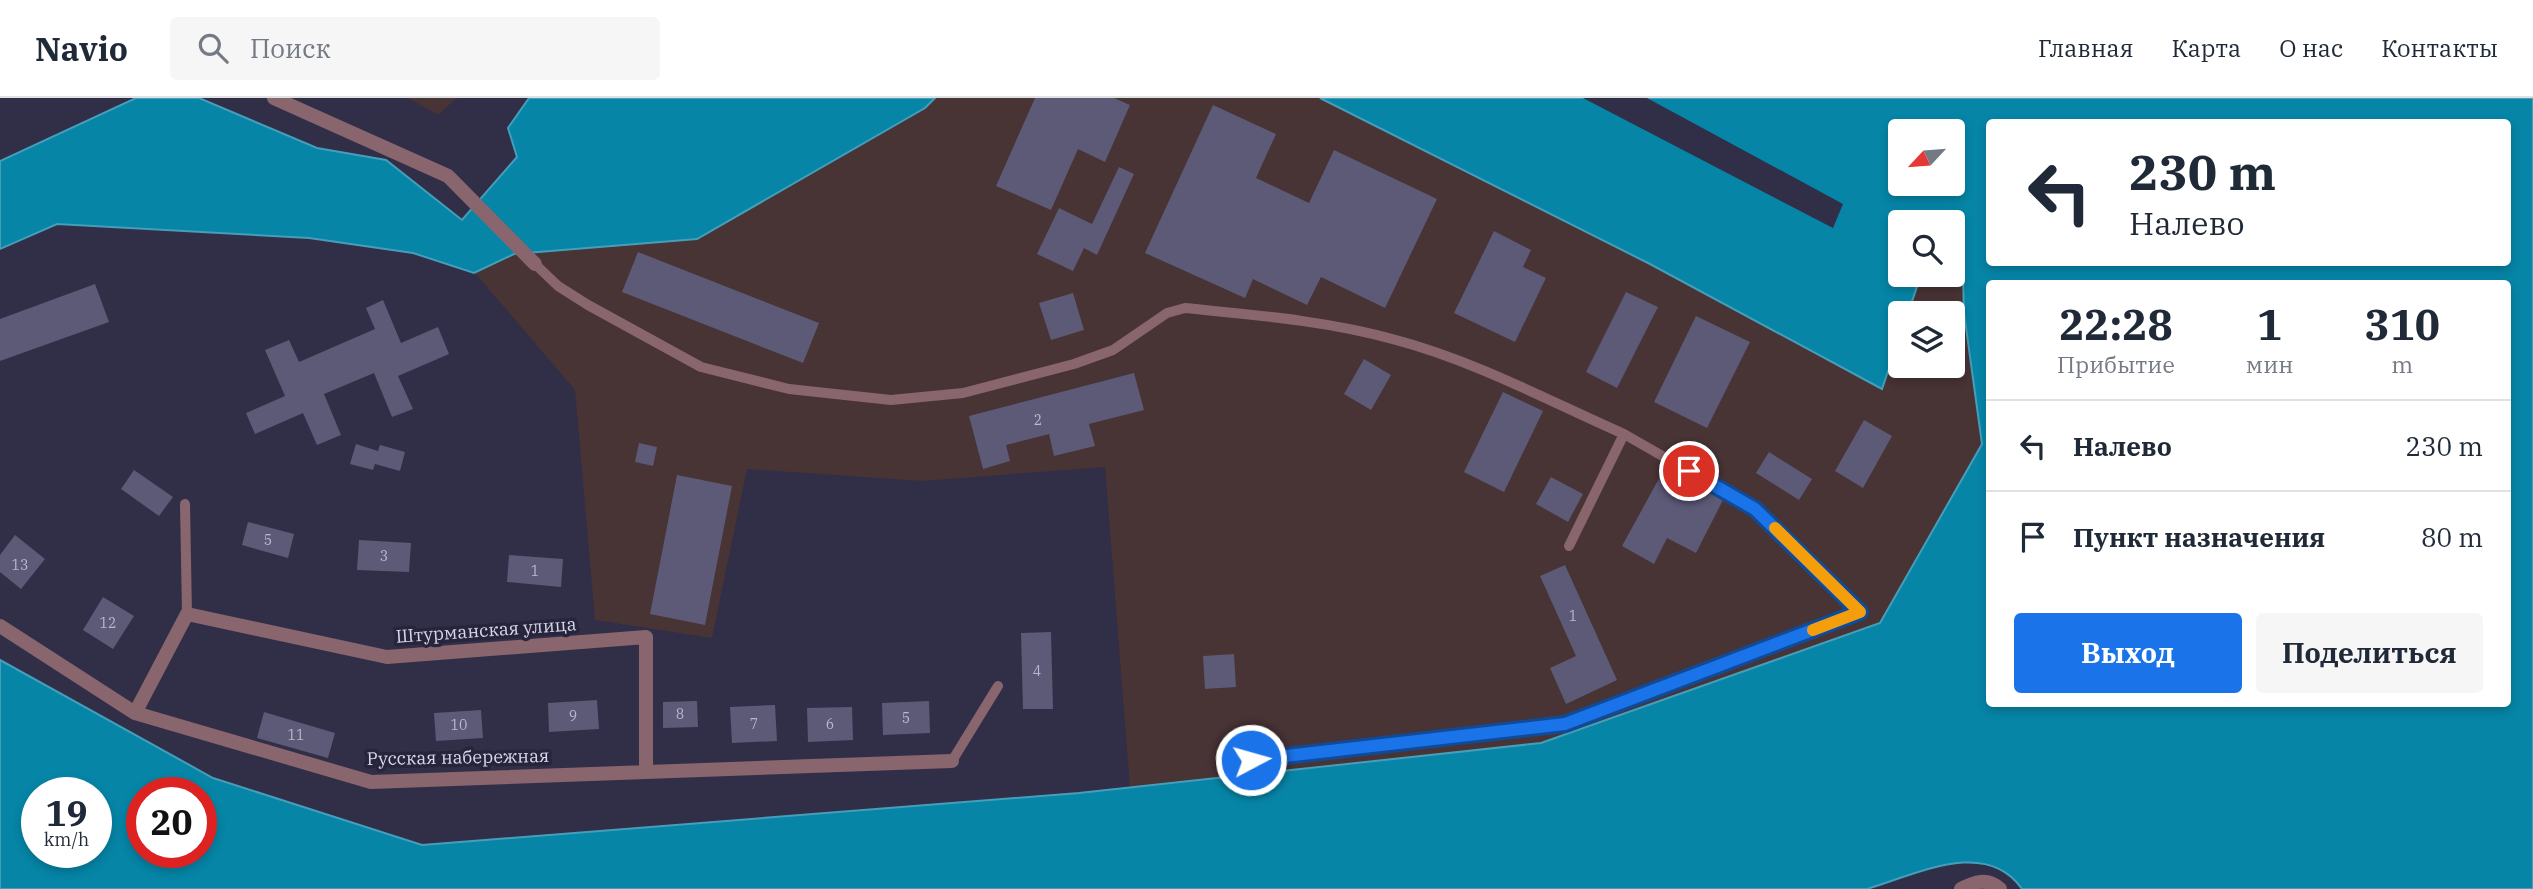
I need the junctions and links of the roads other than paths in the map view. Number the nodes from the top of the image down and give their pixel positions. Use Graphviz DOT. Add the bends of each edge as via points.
graph roads {
  1 [pos="274,98"];
  2 [pos="535,264"];
  3 [pos="1623,434"];
  4 [pos="185,504"];
  5 [pos="1569,546"];
  6 [pos="187,614"];
  7 [pos="0,626"];
  8 [pos="998,686"];
  9 [pos="135,713"];
  10 [pos="1251,760"];
  11 [pos="952,761"];
  12 [pos="646,771"];
  13 [pos="1961,889"];
  14 [pos="2000,889"];
  1 -- 2 [label="street" via="449,176"];
  2 -- 3 [label="lane" via="558,286 606,316 701,366 789,389 891,400 963,393 1113,350 1167,313 1185,308 1356,330 1398,340 1476,368"];
  3 -- 5 [label="lane"];
  3 -- 10 [label="lane" via="1755,509 1860,612 1565,724"];
  4 -- 6 [label="lane"];
  6 -- 9 [label="street"];
  6 -- 12 [label="street, Штурманская улица" via="387,657 646,637"];
  7 -- 9 [label="street, Русская набережная"];
  8 -- 11 [label="lane"];
  9 -- 12 [label="street, Русская набережная" via="371,782"];
  11 -- 12 [label="street, Русская набережная"];
  13 -- 14 [label="street" via="1977,881"];
}
